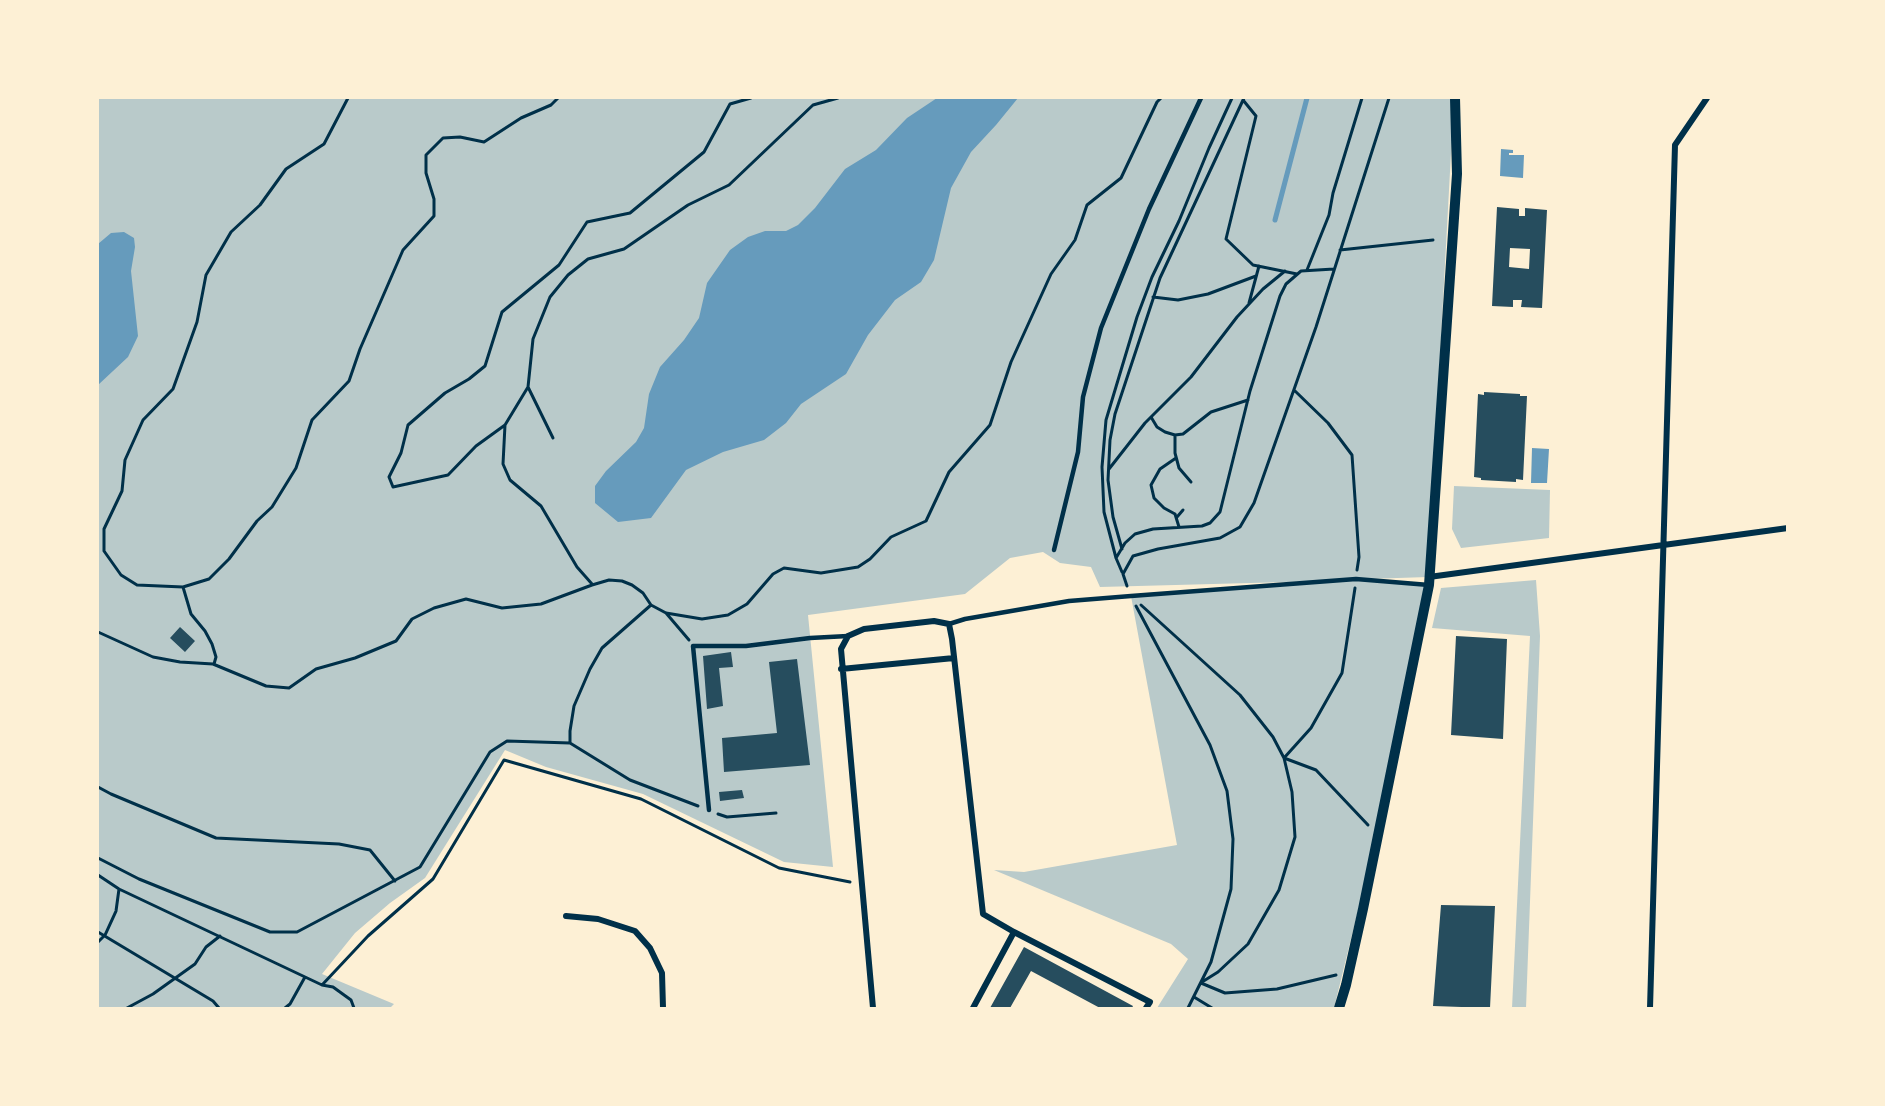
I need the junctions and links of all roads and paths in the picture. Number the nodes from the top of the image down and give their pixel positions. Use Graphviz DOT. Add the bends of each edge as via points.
graph roads {
  1 [pos="348,98"];
  2 [pos="558,98"];
  3 [pos="752,98"];
  4 [pos="838,98"];
  5 [pos="1161,98"];
  6 [pos="1201,98"];
  7 [pos="1232,98"];
  8 [pos="1362,98"];
  9 [pos="1389,98"];
  10 [pos="1455,98"];
  11 [pos="1707,98"];
  12 [pos="1244,99"];
  13 [pos="1433,240"];
  14 [pos="1340,250"];
  15 [pos="1258,266"];
  16 [pos="1334,269"];
  17 [pos="1307,270"];
  18 [pos="1285,272"];
  19 [pos="1297,274"];
  20 [pos="1256,276"];
  21 [pos="1154,297"];
  22 [pos="1249,304"];
  23 [pos="528,387"];
  24 [pos="1248,400"];
  25 [pos="1151,417"];
  26 [pos="505,425"];
  27 [pos="1175,435"];
  28 [pos="553,438"];
  29 [pos="1176,458"];
  30 [pos="1108,470"];
  31 [pos="1191,482"];
  32 [pos="1183,510"];
  33 [pos="1176,517"];
  34 [pos="1179,527"];
  35 [pos="1788,528"];
  36 [pos="1665,544"];
  37 [pos="1122,549"];
  38 [pos="1054,550"];
  39 [pos="1116,558"];
  40 [pos="1123,574"];
  41 [pos="1428,581"];
  42 [pos="592,585"];
  43 [pos="183,587"];
  44 [pos="1131,596"];
  45 [pos="651,605"];
  46 [pos="666,613"];
  47 [pos="948,624"];
  48 [pos="98,632"];
  49 [pos="848,636"];
  50 [pos="693,646"];
  51 [pos="954,658"];
  52 [pos="213,664"];
  53 [pos="841,669"];
  54 [pos="570,743"];
  55 [pos="1284,758"];
  56 [pos="98,787"];
  57 [pos="709,810"];
  58 [pos="776,813"];
  59 [pos="1377,834"];
  60 [pos="98,858"];
  61 [pos="98,875"];
  62 [pos="395,881"];
  63 [pos="848,881"];
  64 [pos="119,889"];
  65 [pos="566,916"];
  66 [pos="98,932"];
  67 [pos="1014,932"];
  68 [pos="105,935"];
  69 [pos="220,936"];
  70 [pos="98,942"];
  71 [pos="1349,973"];
  72 [pos="305,977"];
  73 [pos="175,978"];
  74 [pos="1201,983"];
  75 [pos="322,985"];
  76 [pos="1194,997"];
  77 [pos="127,1008"];
  78 [pos="219,1008"];
  79 [pos="285,1008"];
  80 [pos="354,1008"];
  81 [pos="663,1008"];
  82 [pos="873,1008"];
  83 [pos="973,1008"];
  84 [pos="1146,1008"];
  85 [pos="1188,1008"];
  86 [pos="1212,1008"];
  87 [pos="1339,1008"];
  88 [pos="1650,1008"];
  1 -- 43 [label="path" via="324,144 286,169 260,205 231,232 206,275 197,322 173,389 143,420 125,460 122,491 104,529 104,552 121,575 137,585"];
  2 -- 43 [label="path" via="484,142 443,138 426,155 434,216 403,250 349,381 312,420 296,468 272,507 209,579"];
  3 -- 26 [label="path" via="730,104 704,152 630,213 587,222 559,265 502,312 485,366 408,425 401,453 389,477 393,487 448,475 476,446"];
  4 -- 23 [label="path" via="813,105 729,185 688,206 624,249 588,259 568,275 550,297 533,339"];
  5 -- 46 [label="path" via="1121,178 1087,205 1075,240 1052,274 1016,352 990,425 949,472 926,521 891,537 858,567 821,573 784,568 773,574 747,604 728,615 702,619"];
  6 -- 38 [label="lane" via="1149,209 1101,328 1083,397 1078,452"];
  7 -- 39 [label="path" via="1152,277 1106,420 1104,512"];
  8 -- 17 [label="path" via="1329,215"];
  9 -- 14 [label="path"];
  10 -- 41 [label="street" via="1457,174"];
  11 -- 36 [label="street" via="1675,145"];
  12 -- 15 [label="path" via="1256,116 1226,239 1253,266"];
  12 -- 21 [label="path"];
  13 -- 14 [label="path"];
  14 -- 16 [label="path"];
  15 -- 18 [label="path"];
  15 -- 20 [label="path"];
  16 -- 17 [label="path"];
  16 -- 40 [label="path" via="1254,503 1240,527 1220,538 1132,556"];
  17 -- 19 [label="path"];
  18 -- 19 [label="path"];
  18 -- 22 [label="path"];
  19 -- 24 [label="path" via="1280,296"];
  20 -- 21 [label="path" via="1209,294 1178,300"];
  20 -- 22 [label="path"];
  21 -- 30 [label="path" via="1114,414"];
  22 -- 25 [label="path" via="1191,377"];
  23 -- 26 [label="path"];
  23 -- 28 [label="path"];
  24 -- 27 [label="path" via="1211,412 1183,434"];
  24 -- 34 [label="path" via="1220,512 1203,526"];
  25 -- 27 [label="path" via="1157,427"];
  25 -- 30 [label="path"];
  26 -- 42 [label="path" via="503,464 510,480 541,506"];
  27 -- 29 [label="path"];
  29 -- 31 [label="path"];
  29 -- 33 [label="path" via="1160,469 1151,485 1154,498"];
  30 -- 37 [label="path" via="1113,517"];
  32 -- 33 [label="path"];
  33 -- 34 [label="path"];
  34 -- 37 [label="path" via="1141,531"];
  35 -- 36 [label="street"];
  36 -- 41 [label="street"];
  36 -- 88 [label="street"];
  37 -- 39 [label="path"];
  39 -- 40 [label="path"];
  40 -- 44 [label="path"];
  41 -- 44 [label="lane" via="1356,579"];
  41 -- 59 [label="street"];
  42 -- 45 [label="path" via="622,581 643,593"];
  42 -- 52 [label="path" via="541,604 502,608 466,599 434,608 412,619 396,641 316,669 289,688 266,686"];
  43 -- 52 [label="path" via="191,614 212,644 216,657"];
  44 -- 47 [label="lane" via="1068,601"];
  44 -- 55 [label="path" via="1240,695 1273,737"];
  44 -- 74 [label="path" via="1210,745 1227,791 1233,839 1231,889 1211,962"];
  45 -- 46 [label="path"];
  45 -- 54 [label="path" via="602,648 574,706"];
  46 -- 50 [label="path"];
  47 -- 49 [label="street" via="934,621 864,629"];
  47 -- 51 [label="street"];
  48 -- 52 [label="path" via="153,657"];
  49 -- 50 [label="lane" via="746,646"];
  49 -- 53 [label="street" via="841,649"];
  50 -- 57 [label="lane"];
  51 -- 53 [label="street"];
  51 -- 67 [label="street" via="983,914"];
  53 -- 82 [label="street"];
  54 -- 57 [label="path" via="630,780"];
  54 -- 62 [label="path" via="507,741 490,752 420,867"];
  55 -- 59 [label="path" via="1316,770"];
  55 -- 74 [label="path" via="1292,792 1295,837 1279,890 1248,944"];
  56 -- 62 [label="path" via="216,838 339,844 370,850"];
  57 -- 58 [label="path" via="727,817"];
  59 -- 71 [label="street"];
  60 -- 62 [label="path" via="139,879 270,932 297,932"];
  61 -- 64 [label="path"];
  63 -- 75 [label="path" via="779,868 641,800 504,760 433,879 368,936"];
  64 -- 68 [label="path" via="116,911"];
  64 -- 69 [label="path"];
  65 -- 81 [label="street" via="598,918 635,931 650,948 662,973"];
  66 -- 68 [label="path"];
  67 -- 83 [label="street"];
  67 -- 84 [label="street" via="1150,1002"];
  68 -- 70 [label="path"];
  68 -- 73 [label="path"];
  69 -- 72 [label="path"];
  69 -- 73 [label="path" via="195,964"];
  71 -- 74 [label="path" via="1276,989 1225,993"];
  71 -- 87 [label="street"];
  72 -- 75 [label="path"];
  72 -- 79 [label="path"];
  73 -- 77 [label="path"];
  73 -- 78 [label="path"];
  74 -- 76 [label="path"];
  75 -- 80 [label="path" via="333,987 351,1000"];
  76 -- 85 [label="path"];
  76 -- 86 [label="path"];
}
